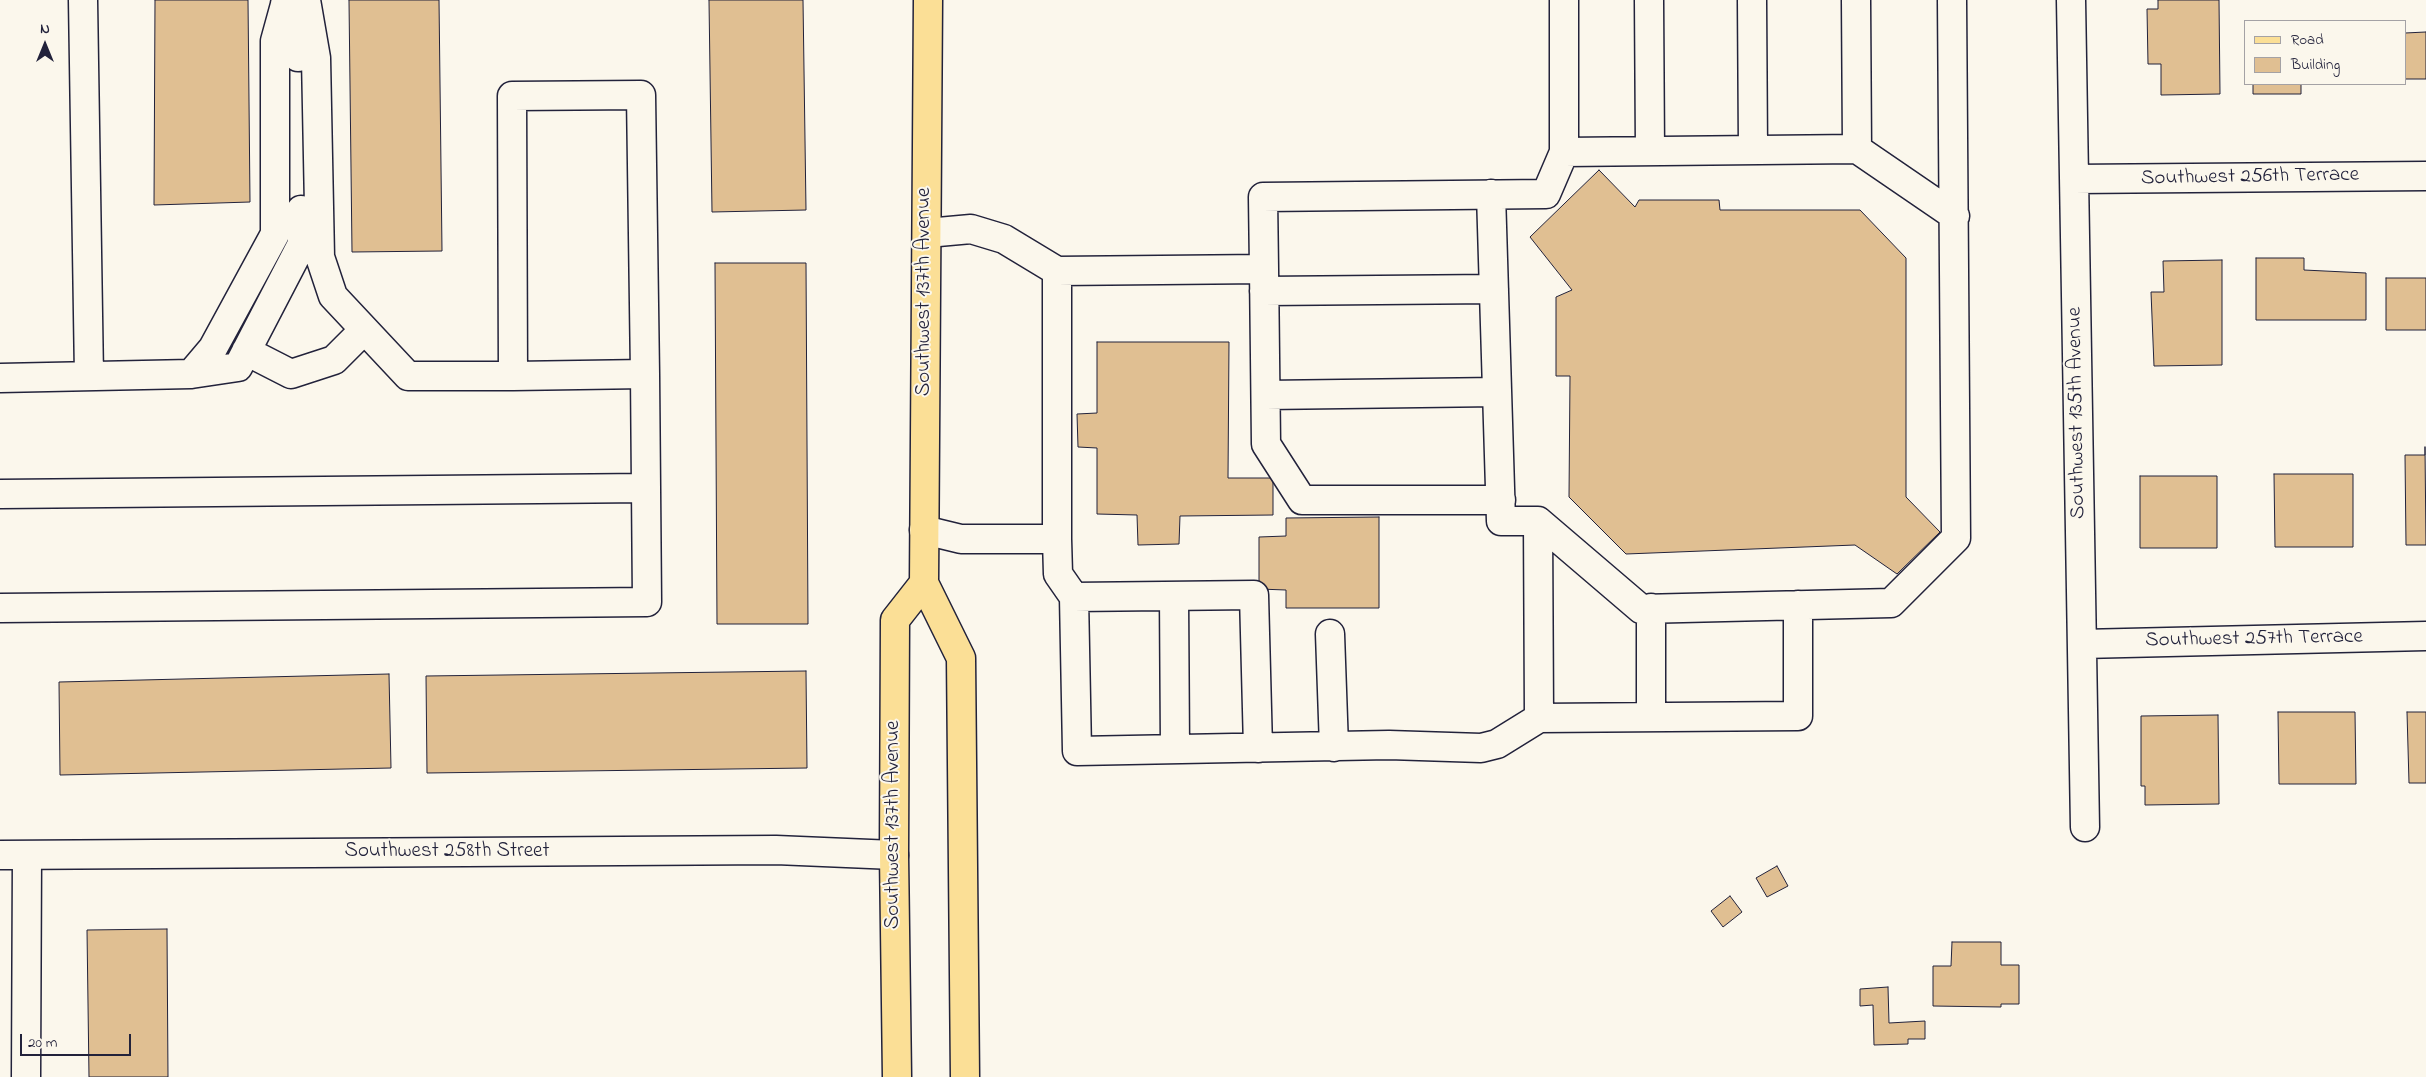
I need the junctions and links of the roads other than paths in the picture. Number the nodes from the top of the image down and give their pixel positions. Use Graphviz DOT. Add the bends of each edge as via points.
graph roads {
  1 [pos="83,0"];
  2 [pos="928,0"];
  3 [pos="1564,0"];
  4 [pos="1649,0"];
  5 [pos="1752,0"];
  6 [pos="1856,0"];
  7 [pos="1952,0"];
  8 [pos="2071,0"];
  9 [pos="293,1"];
  10 [pos="1857,148"];
  11 [pos="1753,149"];
  12 [pos="1650,151"];
  13 [pos="1564,152"];
  14 [pos="2426,176"];
  15 [pos="2074,179"];
  16 [pos="1491,194"];
  17 [pos="1955,216"];
  18 [pos="927,233"];
  19 [pos="1057,271"];
  20 [pos="1264,280"];
  21 [pos="1494,289"];
  22 [pos="364,330"];
  23 [pos="246,351"];
  24 [pos="191,374"];
  25 [pos="645,374"];
  26 [pos="89,376"];
  27 [pos="513,376"];
  28 [pos="0,378"];
  29 [pos="1497,392"];
  30 [pos="1266,396"];
  31 [pos="646,488"];
  32 [pos="0,494"];
  33 [pos="1501,500"];
  34 [pos="1538,521"];
  35 [pos="924,530"];
  36 [pos="1057,539"];
  37 [pos="924,583"];
  38 [pos="1174,596"];
  39 [pos="1074,597"];
  40 [pos="1798,605"];
  41 [pos="0,608"];
  42 [pos="1651,608"];
  43 [pos="1330,634"];
  44 [pos="2426,636"];
  45 [pos="2082,644"];
  46 [pos="1651,717"];
  47 [pos="1539,718"];
  48 [pos="1334,747"];
  49 [pos="1258,748"];
  50 [pos="1175,749"];
  51 [pos="2085,827"];
  52 [pos="13,855"];
  53 [pos="894,855"];
  54 [pos="26,1077"];
  55 [pos="897,1077"];
  56 [pos="966,1077"];
  1 -- 26 [label="street"];
  2 -- 18 [label="main road, Southwest 137th Avenue"];
  3 -- 13 [label="street"];
  4 -- 12 [label="street"];
  5 -- 11 [label="street"];
  6 -- 10 [label="street"];
  7 -- 17 [label="street"];
  8 -- 15 [label="street, Southwest 135th Avenue"];
  9 -- 22 [label="street" via="316,58 320,257 333,296"];
  9 -- 23 [label="street" via="298,40 302,244"];
  9 -- 24 [label="street" via="275,41 275,234 213,348"];
  10 -- 11 [label="street"];
  10 -- 17 [label="street"];
  11 -- 12 [label="street"];
  12 -- 13 [label="street"];
  13 -- 16 [label="street" via="1546,194"];
  14 -- 15 [label="street, Southwest 256th Terrace"];
  15 -- 45 [label="street, Southwest 135th Avenue"];
  16 -- 20 [label="street" via="1263,197"];
  16 -- 21 [label="street"];
  17 -- 40 [label="street" via="1956,538 1891,604"];
  18 -- 19 [label="street" via="971,229 1004,239"];
  18 -- 35 [label="main road, Southwest 137th Avenue"];
  19 -- 20 [label="street"];
  19 -- 36 [label="street"];
  20 -- 21 [label="street"];
  20 -- 30 [label="street"];
  21 -- 29 [label="street"];
  22 -- 23 [label="street" via="334,360 291,374"];
  22 -- 27 [label="street" via="408,376"];
  23 -- 24 [label="street" via="238,367"];
  24 -- 26 [label="street"];
  25 -- 27 [label="street"];
  25 -- 27 [label="street" via="640,95 512,96"];
  25 -- 31 [label="street"];
  26 -- 28 [label="street"];
  29 -- 30 [label="street"];
  29 -- 33 [label="street"];
  30 -- 33 [label="street" via="1266,444 1302,500"];
  31 -- 32 [label="street"];
  31 -- 41 [label="street" via="647,602"];
  33 -- 34 [label="street" via="1501,521"];
  34 -- 42 [label="street" via="1641,609"];
  34 -- 47 [label="street"];
  35 -- 36 [label="street" via="961,539"];
  35 -- 37 [label="main road, Southwest 137th Avenue"];
  36 -- 39 [label="street" via="1058,574"];
  37 -- 53 [label="main road, Southwest 137th Avenue" via="895,620"];
  37 -- 56 [label="main road, Southwest 137th Avenue" via="961,658"];
  38 -- 39 [label="street"];
  38 -- 49 [label="street" via="1254,595"];
  38 -- 50 [label="street"];
  39 -- 50 [label="street" via="1077,751"];
  40 -- 42 [label="street"];
  40 -- 46 [label="street" via="1798,716"];
  42 -- 46 [label="street"];
  43 -- 48 [label="street"];
  44 -- 45 [label="street, Southwest 257th Terrace"];
  45 -- 51 [label="street, Southwest 135th Avenue"];
  46 -- 47 [label="street"];
  47 -- 48 [label="street" via="1497,744 1481,748"];
  48 -- 49 [label="street"];
  49 -- 50 [label="street"];
  52 -- 53 [label="street, Southwest 258th Street" via="776,850"];
  52 -- 54 [label="street"];
  53 -- 55 [label="main road, Southwest 137th Avenue"];
}
